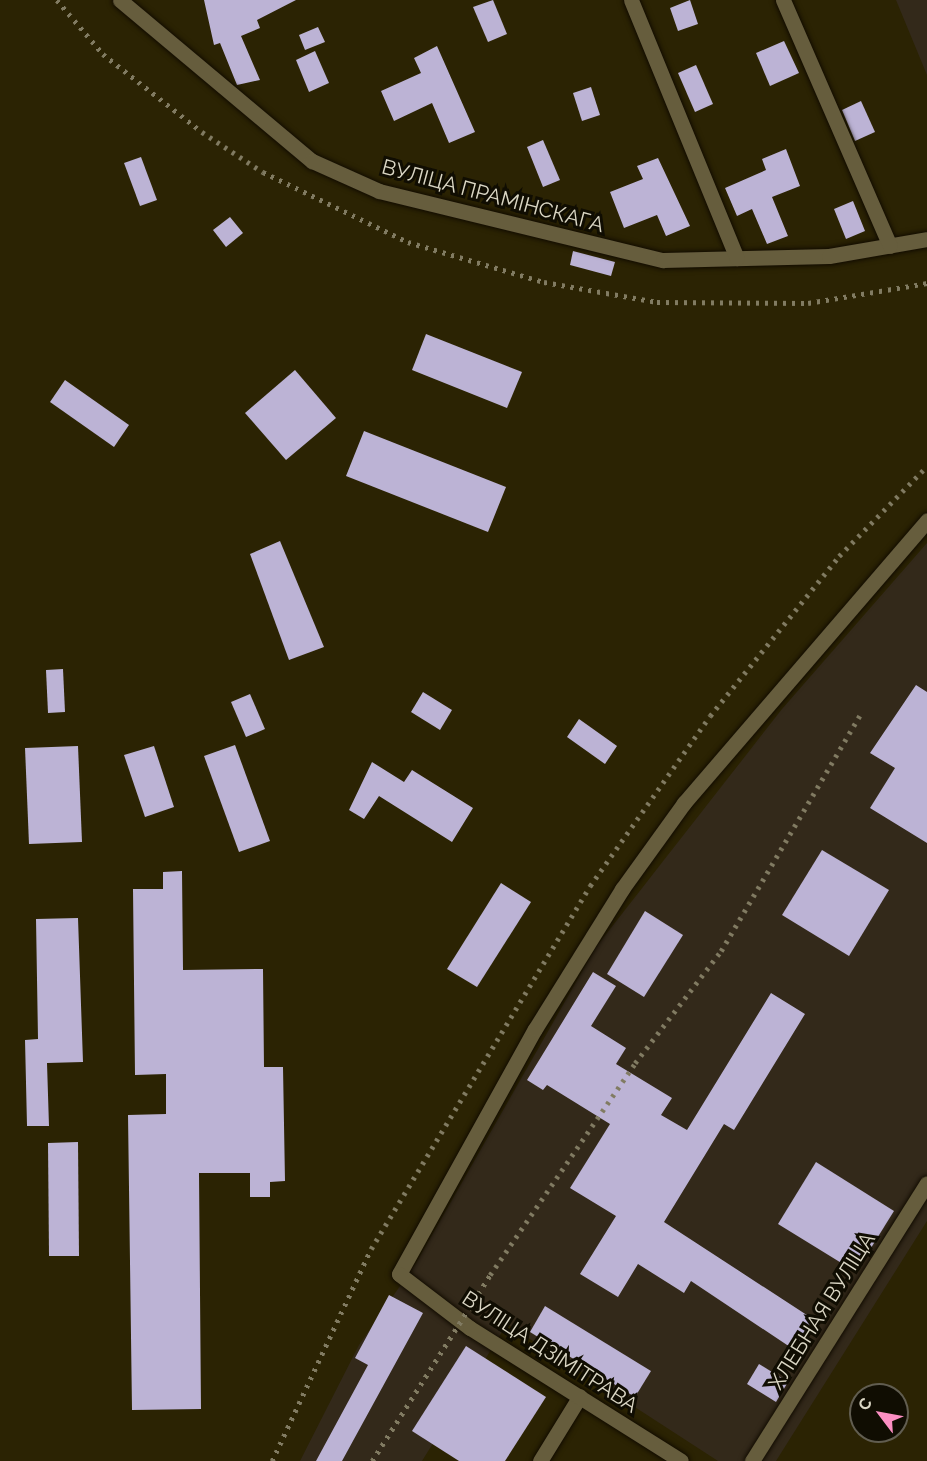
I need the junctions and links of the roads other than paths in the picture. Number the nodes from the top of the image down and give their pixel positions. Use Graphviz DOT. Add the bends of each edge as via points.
graph roads {
  1 [pos="120,0"];
  2 [pos="631,0"];
  3 [pos="783,0"];
  4 [pos="927,240"];
  5 [pos="890,246"];
  6 [pos="737,258"];
  7 [pos="927,519"];
  8 [pos="927,1183"];
  9 [pos="580,1396"];
  10 [pos="540,1461"];
  11 [pos="681,1461"];
  12 [pos="752,1461"];
  1 -- 6 [label="street, ВУЛІЦА ПРАМІНСКАГА" via="312,161 379,191 663,260"];
  2 -- 6 [label="street"];
  3 -- 5 [label="street"];
  4 -- 5 [label="street, ВУЛІЦА ПРАМІНСКАГА"];
  5 -- 6 [label="street, ВУЛІЦА ПРАМІНСКАГА" via="829,256"];
  7 -- 9 [label="street, ВУЛІЦА ДЗІМІТРАВА" via="684,803 622,889 535,1029 399,1274 470,1328"];
  8 -- 12 [label="street, ХЛЕБНАЯ ВУЛІЦА"];
  9 -- 10 [label="street"];
  9 -- 11 [label="street, ВУЛІЦА ДЗІМІТРАВА"];
}
